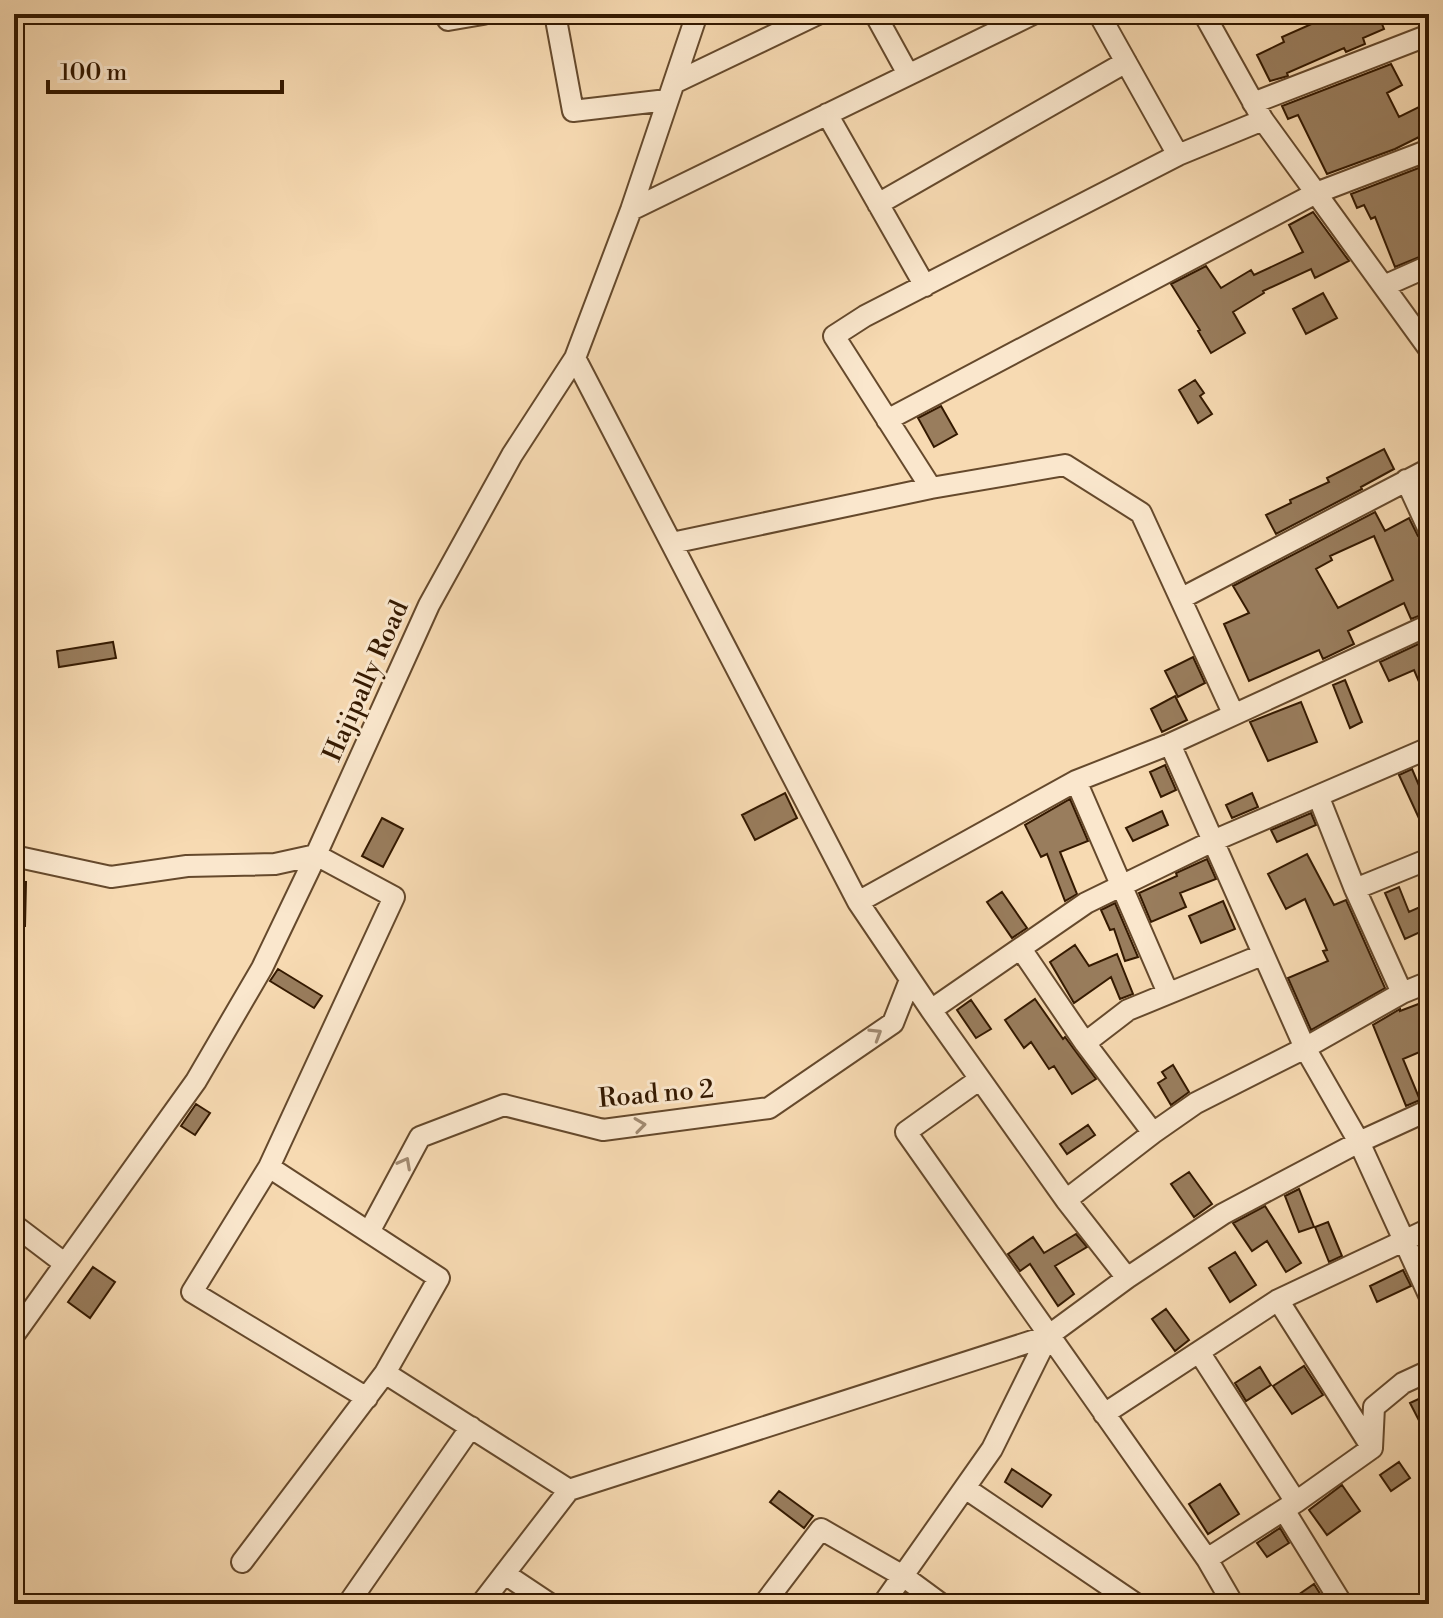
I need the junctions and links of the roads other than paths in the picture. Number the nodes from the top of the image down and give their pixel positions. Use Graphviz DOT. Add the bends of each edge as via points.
graph roads {
  1 [pos="448,14"];
  2 [pos="483,14"];
  3 [pos="555,14"];
  4 [pos="697,14"];
  5 [pos="818,14"];
  6 [pos="875,14"];
  7 [pos="1033,14"];
  8 [pos="1099,14"];
  9 [pos="1204,14"];
  10 [pos="1429,35"];
  11 [pos="1126,62"];
  12 [pos="908,74"];
  13 [pos="671,92"];
  14 [pos="1258,112"];
  15 [pos="827,114"];
  16 [pos="1429,150"];
  17 [pos="1178,155"];
  18 [pos="1316,193"];
  19 [pos="878,204"];
  20 [pos="631,210"];
  21 [pos="1429,266"];
  22 [pos="925,286"];
  23 [pos="1384,286"];
  24 [pos="1429,349"];
  25 [pos="575,358"];
  26 [pos="887,420"];
  27 [pos="1429,469"];
  28 [pos="1406,480"];
  29 [pos="931,488"];
  30 [pos="1429,530"];
  31 [pos="672,543"];
  32 [pos="1182,598"];
  33 [pos="1429,625"];
  34 [pos="1233,713"];
  35 [pos="1170,744"];
  36 [pos="1429,748"];
  37 [pos="1076,781"];
  38 [pos="1319,798"];
  39 [pos="1213,841"];
  40 [pos="316,855"];
  41 [pos="14,856"];
  42 [pos="1429,859"];
  43 [pos="1120,886"];
  44 [pos="1355,889"];
  45 [pos="858,902"];
  46 [pos="1021,949"];
  47 [pos="1262,955"];
  48 [pos="910,980"];
  49 [pos="1429,982"];
  50 [pos="1168,993"];
  51 [pos="1402,993"];
  52 [pos="931,1010"];
  53 [pos="1085,1043"];
  54 [pos="1305,1048"];
  55 [pos="980,1079"];
  56 [pos="1429,1110"];
  57 [pos="1153,1133"];
  58 [pos="1359,1142"];
  59 [pos="269,1167"];
  60 [pos="1066,1200"];
  61 [pos="14,1225"];
  62 [pos="1429,1229"];
  63 [pos="369,1232"];
  64 [pos="1404,1241"];
  65 [pos="64,1263"];
  66 [pos="1127,1278"];
  67 [pos="1429,1295"];
  68 [pos="1278,1300"];
  69 [pos="15,1330"];
  70 [pos="1048,1336"];
  71 [pos="1199,1352"];
  72 [pos="1429,1371"];
  73 [pos="385,1373"];
  74 [pos="367,1398"];
  75 [pos="1104,1414"];
  76 [pos="471,1427"];
  77 [pos="1372,1448"];
  78 [pos="965,1488"];
  79 [pos="569,1490"];
  80 [pos="1290,1506"];
  81 [pos="1207,1559"];
  82 [pos="242,1562"];
  83 [pos="505,1574"];
  84 [pos="903,1576"];
  85 [pos="348,1604"];
  86 [pos="481,1604"];
  87 [pos="550,1604"];
  88 [pos="764,1604"];
  89 [pos="883,1604"];
  90 [pos="941,1604"];
  91 [pos="1136,1604"];
  92 [pos="1233,1604"];
  93 [pos="1342,1604"];
  1 -- 2 [label="street" via="448,20"];
  3 -- 13 [label="street" via="573,111"];
  4 -- 13 [label="street, Hajipally Road"];
  5 -- 13 [label="street"];
  6 -- 12 [label="street"];
  7 -- 12 [label="street"];
  8 -- 11 [label="street"];
  9 -- 14 [label="street"];
  10 -- 14 [label="street"];
  11 -- 17 [label="street"];
  11 -- 19 [label="street"];
  12 -- 15 [label="street"];
  13 -- 20 [label="street, Hajipally Road"];
  14 -- 17 [label="street"];
  14 -- 18 [label="street"];
  15 -- 19 [label="street"];
  15 -- 20 [label="street"];
  16 -- 18 [label="street"];
  17 -- 22 [label="street"];
  18 -- 23 [label="street"];
  18 -- 26 [label="street"];
  19 -- 22 [label="street"];
  20 -- 25 [label="street, Hajipally Road"];
  21 -- 23 [label="street"];
  22 -- 26 [label="street" via="834,336"];
  23 -- 24 [label="street"];
  25 -- 31 [label="street"];
  25 -- 40 [label="street, Hajipally Road" via="512,455 429,605"];
  26 -- 29 [label="street"];
  27 -- 28 [label="street"];
  28 -- 30 [label="street"];
  28 -- 32 [label="street"];
  29 -- 31 [label="street"];
  29 -- 32 [label="street" via="1065,465 1141,513"];
  31 -- 45 [label="street"];
  32 -- 34 [label="street"];
  33 -- 34 [label="street"];
  34 -- 35 [label="street"];
  35 -- 37 [label="street"];
  35 -- 39 [label="street"];
  36 -- 38 [label="street"];
  37 -- 43 [label="street"];
  37 -- 45 [label="street"];
  38 -- 39 [label="street"];
  38 -- 44 [label="street"];
  39 -- 43 [label="street"];
  39 -- 47 [label="street"];
  40 -- 41 [label="street" via="275,864 187,866 111,877"];
  40 -- 59 [label="street" via="394,897"];
  40 -- 65 [label="street, Hajipally Road" via="209,1062"];
  42 -- 44 [label="street"];
  43 -- 46 [label="street"];
  43 -- 50 [label="street"];
  44 -- 51 [label="street"];
  45 -- 48 [label="street"];
  46 -- 52 [label="street"];
  46 -- 53 [label="street"];
  47 -- 50 [label="street"];
  47 -- 54 [label="street"];
  48 -- 52 [label="street"];
  63 -- 48 [label="street, Road no 2, one-way" via="420,1137 504,1105 603,1130 769,1108 893,1023"];
  49 -- 51 [label="street"];
  50 -- 53 [label="street" via="1128,1010"];
  51 -- 54 [label="street"];
  52 -- 55 [label="street"];
  53 -- 57 [label="street"];
  54 -- 57 [label="street" via="1196,1103"];
  54 -- 58 [label="street"];
  55 -- 60 [label="street"];
  55 -- 70 [label="street" via="906,1132"];
  56 -- 58 [label="street"];
  57 -- 60 [label="street"];
  58 -- 64 [label="street"];
  58 -- 66 [label="street" via="1223,1214"];
  59 -- 63 [label="street"];
  59 -- 74 [label="street" via="192,1292"];
  60 -- 66 [label="street"];
  61 -- 65 [label="street"];
  62 -- 64 [label="street"];
  63 -- 73 [label="street" via="439,1278"];
  64 -- 67 [label="street"];
  64 -- 68 [label="street"];
  65 -- 69 [label="street, Hajipally Road"];
  66 -- 70 [label="street"];
  68 -- 71 [label="street"];
  68 -- 77 [label="street"];
  70 -- 75 [label="street"];
  70 -- 78 [label="street" via="992,1449"];
  70 -- 79 [label="street"];
  71 -- 75 [label="street"];
  71 -- 80 [label="street"];
  72 -- 77 [label="street" via="1403,1383 1374,1407"];
  73 -- 74 [label="street"];
  73 -- 76 [label="street"];
  74 -- 82 [label="street"];
  75 -- 81 [label="street"];
  76 -- 79 [label="street"];
  76 -- 85 [label="street"];
  77 -- 80 [label="street"];
  78 -- 84 [label="street"];
  78 -- 91 [label="street"];
  79 -- 83 [label="street"];
  80 -- 81 [label="street"];
  80 -- 93 [label="street"];
  81 -- 92 [label="street"];
  83 -- 86 [label="street"];
  83 -- 87 [label="street"];
  84 -- 88 [label="street" via="821,1529"];
  84 -- 89 [label="street"];
  84 -- 90 [label="street"];
}
